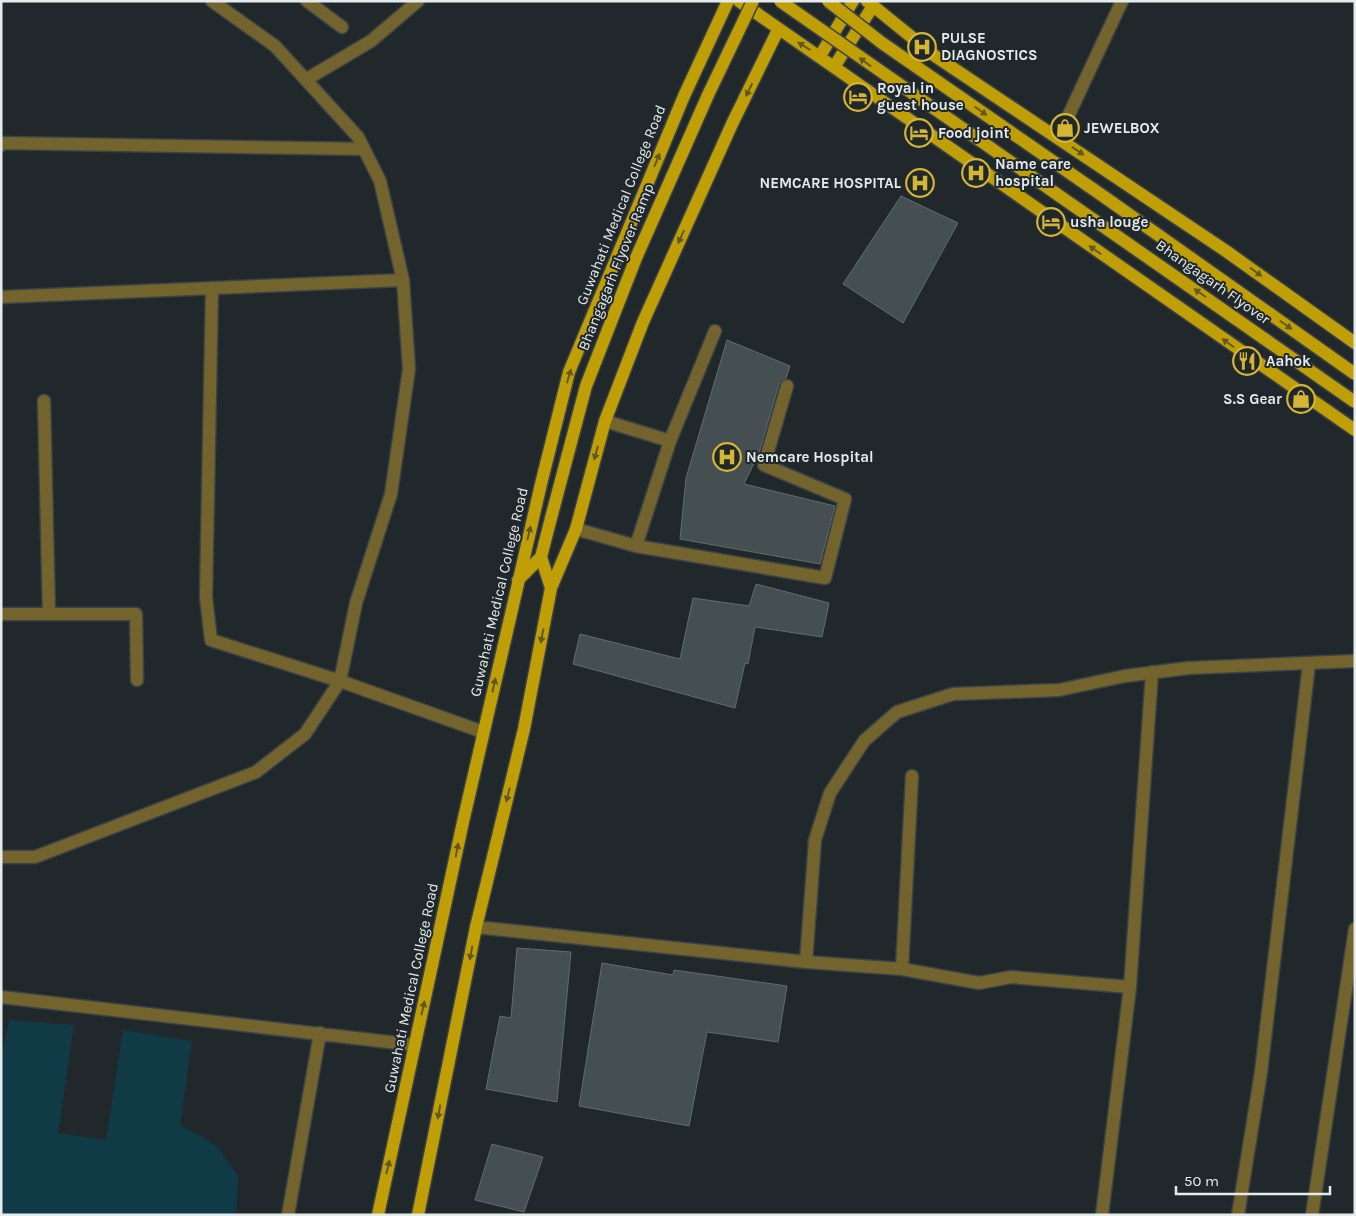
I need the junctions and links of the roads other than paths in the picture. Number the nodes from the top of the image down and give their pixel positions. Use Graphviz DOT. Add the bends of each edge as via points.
graph roads {
  1 [pos="212,1"];
  2 [pos="307,1"];
  3 [pos="418,1"];
  4 [pos="728,1"];
  5 [pos="739,1"];
  6 [pos="753,1"];
  7 [pos="780,1"];
  8 [pos="828,1"];
  9 [pos="853,1"];
  10 [pos="1122,1"];
  11 [pos="870,4"];
  12 [pos="342,27"];
  13 [pos="778,30"];
  14 [pos="820,56"];
  15 [pos="834,68"];
  16 [pos="306,79"];
  17 [pos="1058,138"];
  18 [pos="1,145"];
  19 [pos="364,149"];
  20 [pos="403,280"];
  21 [pos="212,288"];
  22 [pos="1,297"];
  23 [pos="715,330"];
  24 [pos="1355,343"];
  25 [pos="1355,374"];
  26 [pos="787,386"];
  27 [pos="44,401"];
  28 [pos="1355,402"];
  29 [pos="605,421"];
  30 [pos="1355,430"];
  31 [pos="670,441"];
  32 [pos="576,528"];
  33 [pos="636,546"];
  34 [pos="541,557"];
  35 [pos="518,580"];
  36 [pos="551,588"];
  37 [pos="1,614"];
  38 [pos="49,614"];
  39 [pos="1355,662"];
  40 [pos="1309,664"];
  41 [pos="1152,672"];
  42 [pos="137,680"];
  43 [pos="340,681"];
  44 [pos="483,732"];
  45 [pos="912,776"];
  46 [pos="1,857"];
  47 [pos="476,928"];
  48 [pos="1355,929"];
  49 [pos="806,962"];
  50 [pos="902,969"];
  51 [pos="1130,987"];
  52 [pos="1,997"];
  53 [pos="320,1033"];
  54 [pos="415,1044"];
  55 [pos="288,1215"];
  56 [pos="378,1215"];
  57 [pos="418,1215"];
  58 [pos="1102,1215"];
  59 [pos="1238,1215"];
  60 [pos="1312,1215"];
  1 -- 16 [label="street" via="275,46"];
  2 -- 12 [label="street"];
  3 -- 16 [label="street" via="371,41"];
  35 -- 4 [label="main road, Guwahati Medical College Road, one-way" via="570,372 684,96"];
  5 -- 13 [label="main road"];
  6 -- 34 [label="main road, Bhangagarh Flyover Ramp, bridge" via="628,276 586,386"];
  28 -- 7 [label="main road, Bhangagarh Flyover, one-way, bridge"];
  8 -- 25 [label="main road, Bhangagarh Flyover, one-way, bridge" via="882,43"];
  9 -- 14 [label="main road"];
  10 -- 17 [label="street"];
  11 -- 15 [label="main road"];
  11 -- 17 [label="main road" via="935,56"];
  14 -- 13 [label="main road, one-way"];
  13 -- 29 [label="main road, one-way" via="643,322"];
  14 -- 15 [label="main road"];
  30 -- 15 [label="main road, one-way"];
  16 -- 19 [label="street" via="358,137"];
  17 -- 24 [label="main road, one-way" via="1226,250"];
  18 -- 19 [label="street"];
  19 -- 20 [label="street" via="380,181"];
  20 -- 21 [label="street"];
  20 -- 43 [label="street" via="409,369 390,494 356,604"];
  21 -- 22 [label="street"];
  21 -- 43 [label="street" via="206,597 210,640"];
  23 -- 31 [label="street"];
  26 -- 33 [label="street" via="764,465 844,499 825,578"];
  27 -- 38 [label="street"];
  29 -- 31 [label="street"];
  29 -- 32 [label="main road, one-way"];
  31 -- 33 [label="street"];
  32 -- 33 [label="street"];
  32 -- 36 [label="main road"];
  34 -- 35 [label="main road"];
  34 -- 36 [label="main road"];
  44 -- 35 [label="main road, Guwahati Medical College Road, one-way"];
  36 -- 47 [label="main road, one-way" via="524,729"];
  37 -- 38 [label="street"];
  38 -- 42 [label="street" via="136,614"];
  39 -- 40 [label="street"];
  40 -- 41 [label="street"];
  40 -- 59 [label="street" via="1261,1072"];
  41 -- 49 [label="street" via="1059,690 953,694 897,712 864,740 830,793 815,840"];
  41 -- 51 [label="street"];
  43 -- 44 [label="street"];
  43 -- 46 [label="street" via="305,734 256,772 35,857"];
  54 -- 44 [label="main road, Guwahati Medical College Road, one-way"];
  45 -- 50 [label="street"];
  47 -- 49 [label="street"];
  47 -- 57 [label="main road, one-way"];
  48 -- 60 [label="street"];
  49 -- 50 [label="street"];
  50 -- 51 [label="street" via="979,983 1011,977"];
  51 -- 58 [label="street"];
  52 -- 53 [label="street"];
  53 -- 54 [label="street"];
  53 -- 55 [label="street"];
  56 -- 54 [label="main road, Guwahati Medical College Road, one-way"];
}
